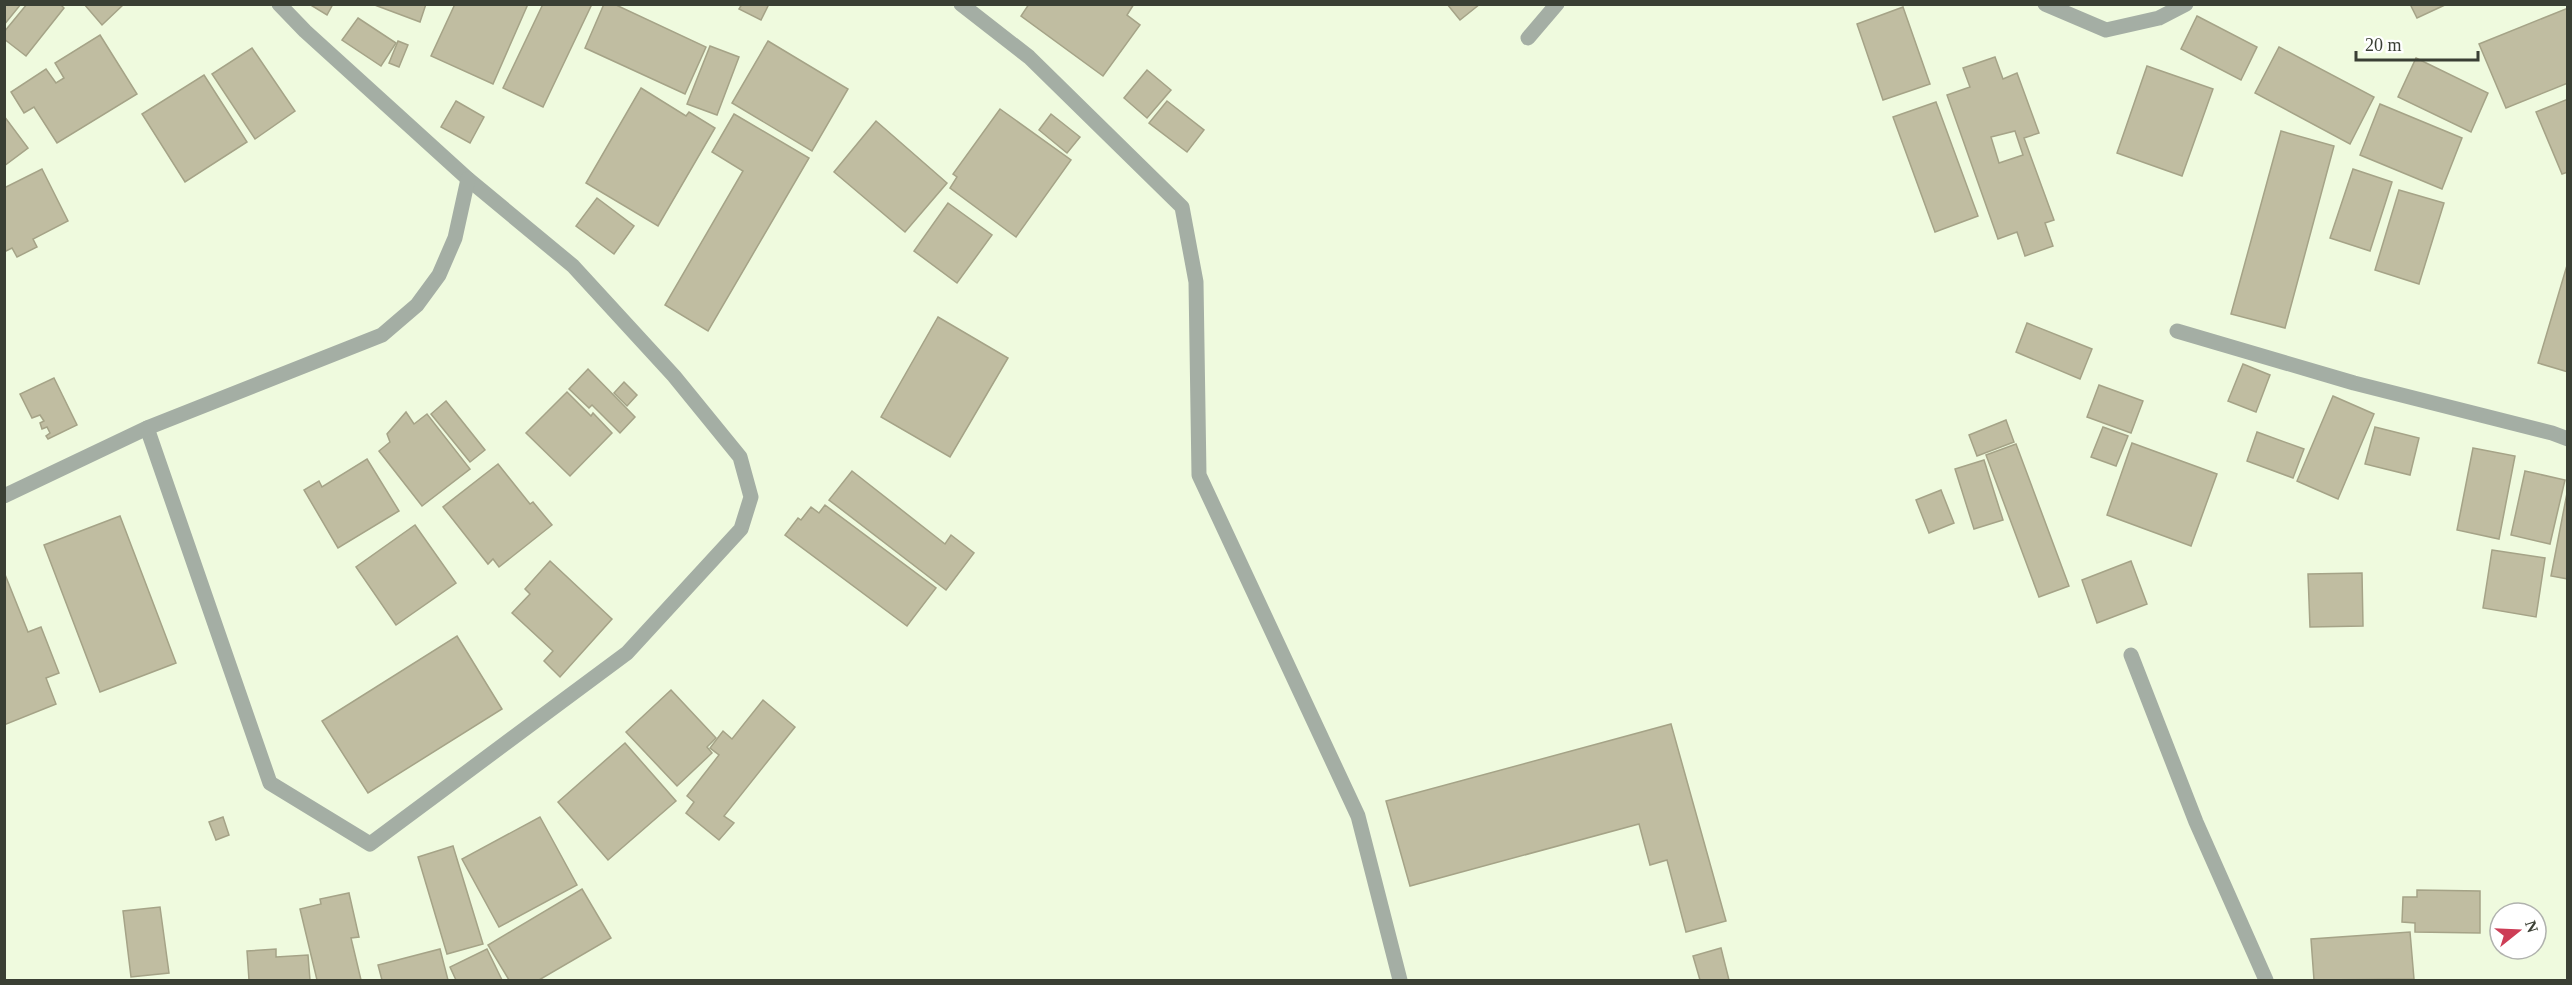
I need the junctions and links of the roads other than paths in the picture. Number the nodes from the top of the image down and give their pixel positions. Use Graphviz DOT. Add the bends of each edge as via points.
graph roads {
  1 [pos="279,4"];
  2 [pos="961,4"];
  3 [pos="1557,4"];
  4 [pos="2045,4"];
  5 [pos="2186,4"];
  6 [pos="1528,38"];
  7 [pos="468,178"];
  8 [pos="2177,331"];
  9 [pos="147,428"];
  10 [pos="2568,439"];
  11 [pos="4,496"];
  12 [pos="2131,655"];
  13 [pos="1400,981"];
  14 [pos="2266,981"];
  1 -- 7 [label="street"];
  2 -- 13 [label="street" via="1029,57 1182,207 1196,282 1198,475 1358,816"];
  3 -- 6 [label="street"];
  4 -- 5 [label="street" via="2106,30 2159,18"];
  7 -- 9 [label="street" via="455,238 439,275 417,305 382,335"];
  7 -- 9 [label="street" via="573,266 675,376 740,457 751,497 741,529 627,652 370,844 270,783"];
  8 -- 10 [label="street"];
  9 -- 11 [label="street"];
  12 -- 14 [label="street" via="2196,822"];
}
